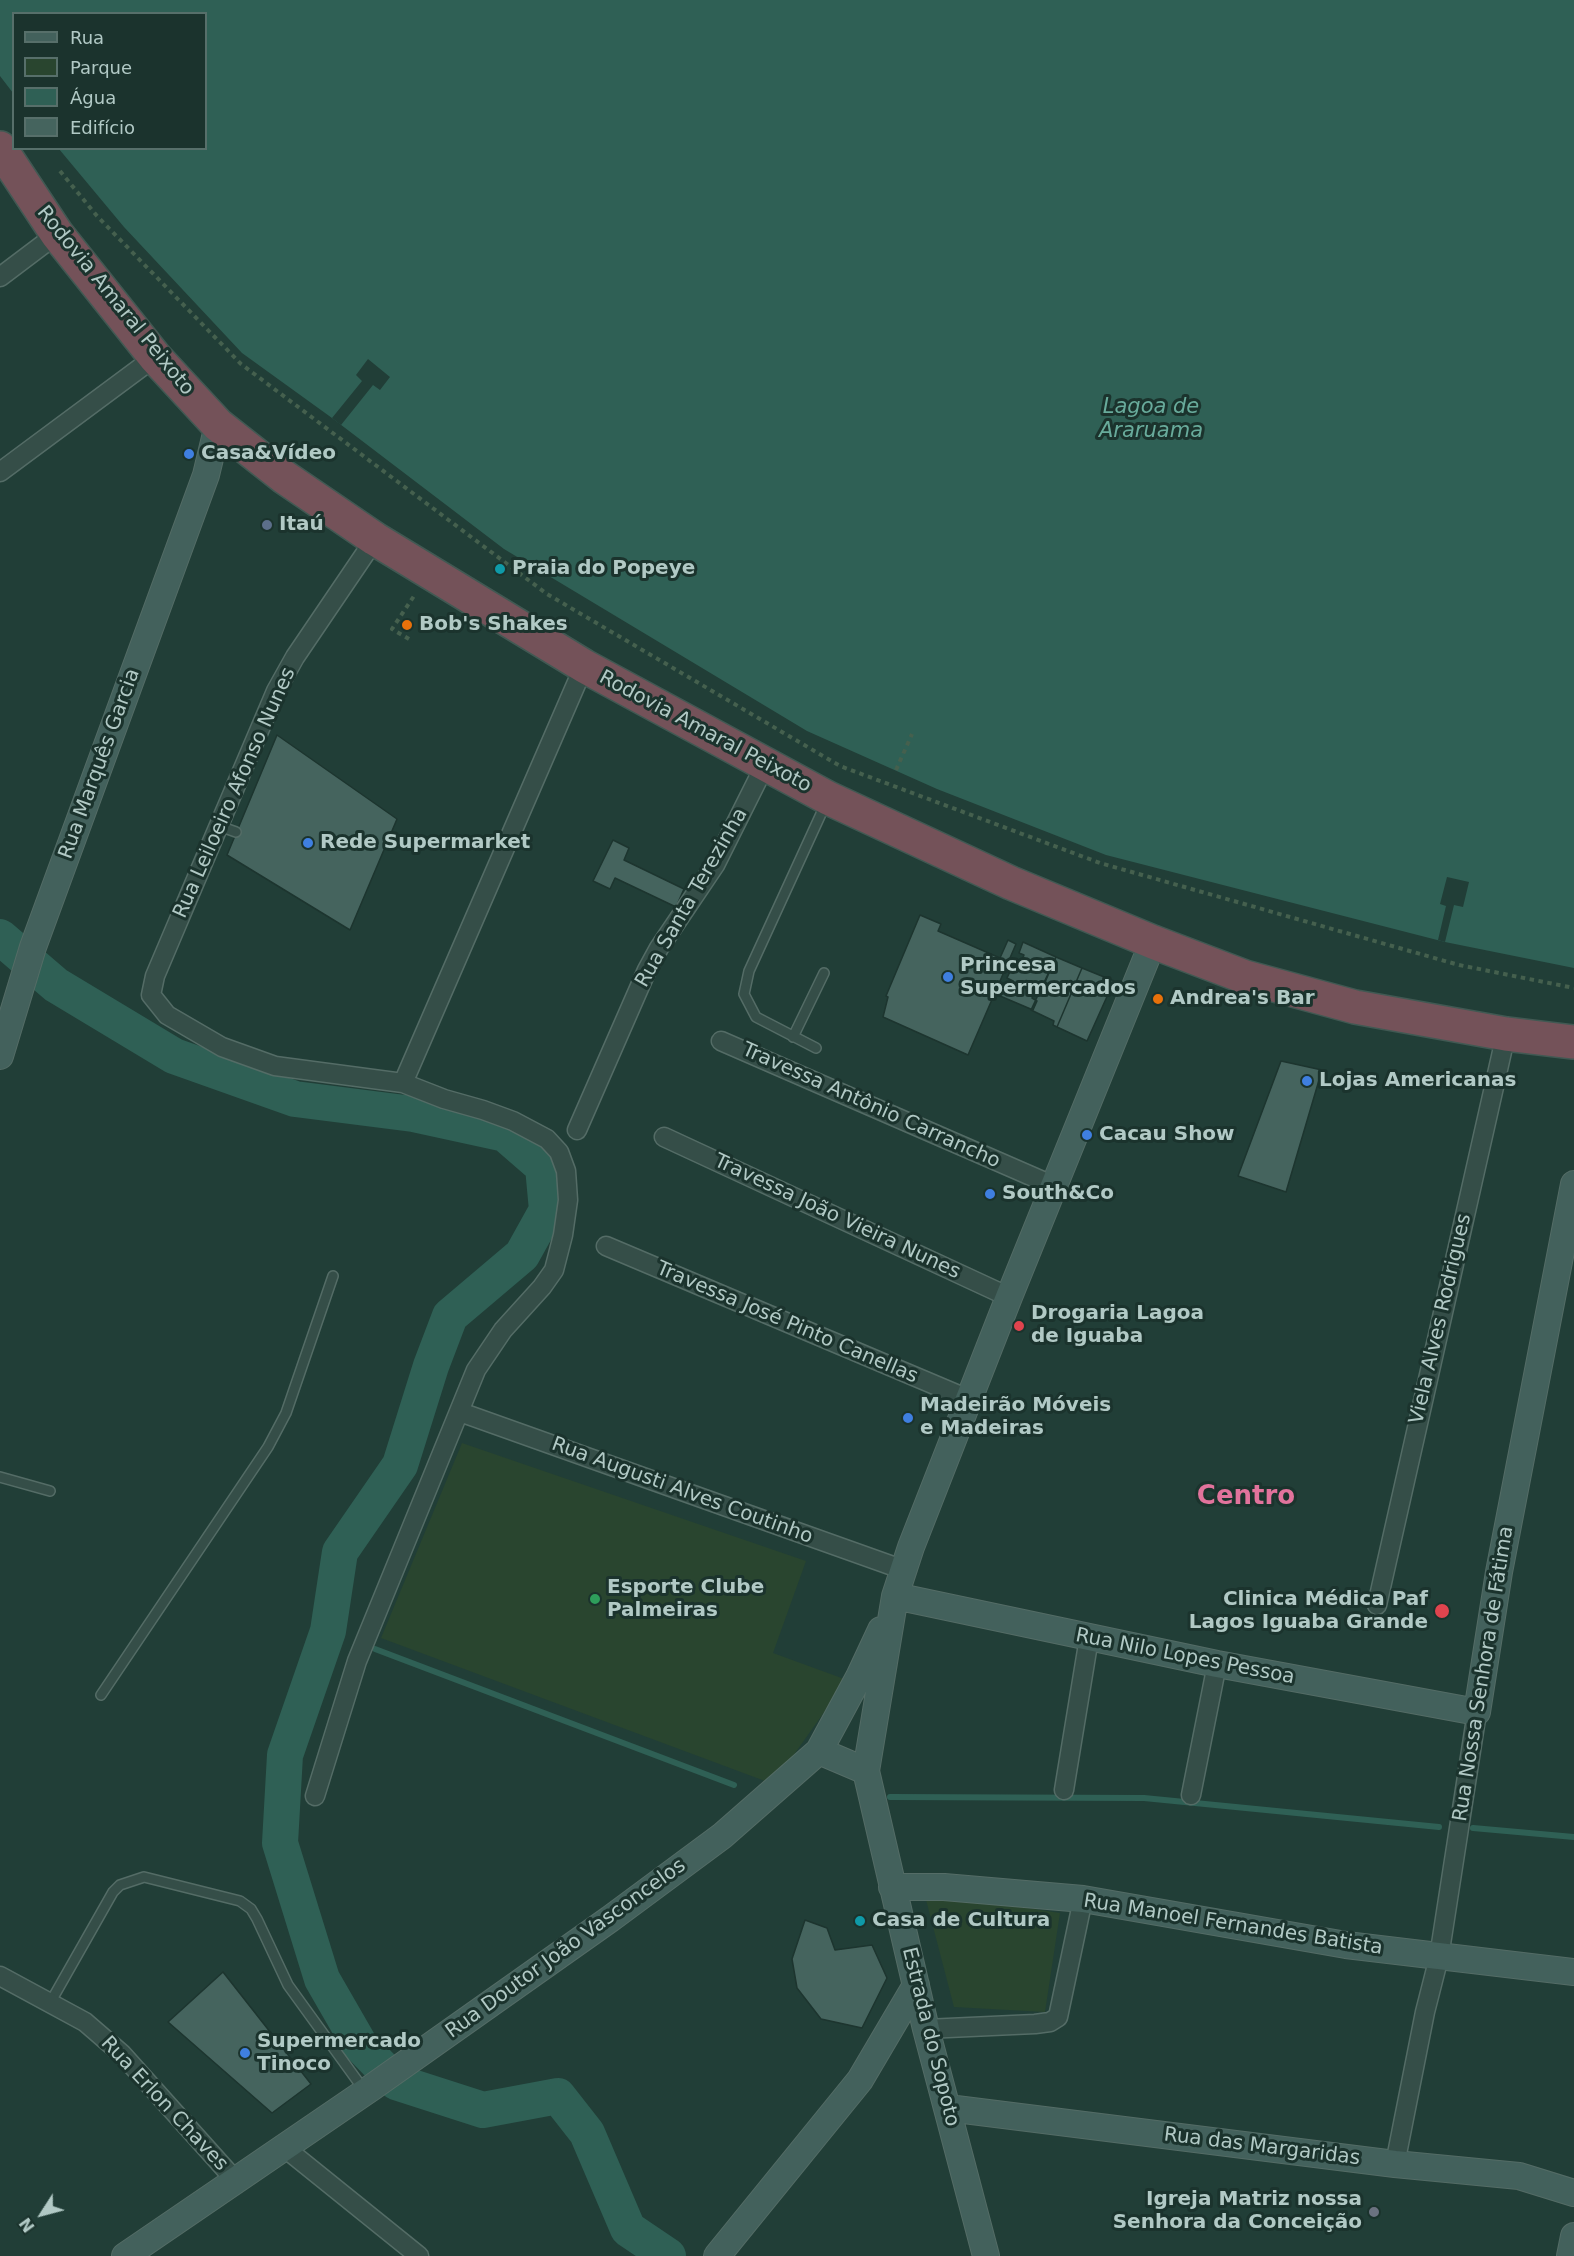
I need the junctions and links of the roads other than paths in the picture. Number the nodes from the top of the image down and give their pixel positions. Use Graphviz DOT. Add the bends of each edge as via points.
graph roads {
  1 [pos="0,148"];
  2 [pos="57,234"];
  3 [pos="0,277"];
  4 [pos="155,357"];
  5 [pos="218,425"];
  6 [pos="244,446"];
  7 [pos="0,472"];
  8 [pos="206,475"];
  9 [pos="375,538"];
  10 [pos="584,666"];
  11 [pos="765,765"];
  12 [pos="828,798"];
  13 [pos="219,826"];
  14 [pos="236,832"];
  15 [pos="1153,942"];
  16 [pos="824,973"];
  17 [pos="1506,1034"];
  18 [pos="793,1037"];
  19 [pos="721,1041"];
  20 [pos="1574,1042"];
  21 [pos="816,1048"];
  22 [pos="0,1056"];
  23 [pos="403,1083"];
  24 [pos="577,1130"];
  25 [pos="664,1137"];
  26 [pos="1574,1184"];
  27 [pos="1054,1185"];
  28 [pos="606,1246"];
  29 [pos="333,1276"];
  30 [pos="1009,1297"];
  31 [pos="968,1399"];
  32 [pos="460,1412"];
  33 [pos="0,1477"];
  34 [pos="50,1491"];
  35 [pos="904,1570"];
  36 [pos="895,1596"];
  37 [pos="1377,1605"];
  38 [pos="1089,1638"];
  39 [pos="1217,1664"];
  40 [pos="869,1683"];
  41 [pos="101,1695"];
  42 [pos="1477,1712"];
  43 [pos="819,1751"];
  44 [pos="866,1771"];
  45 [pos="1064,1790"];
  46 [pos="1191,1795"];
  47 [pos="315,1796"];
  48 [pos="892,1887"];
  49 [pos="1083,1899"];
  50 [pos="1439,1957"];
  51 [pos="1574,1972"];
  52 [pos="0,1976"];
  53 [pos="916,1985"];
  54 [pos="50,2003"];
  55 [pos="926,2029"];
  56 [pos="368,2090"];
  57 [pos="948,2108"];
  58 [pos="285,2148"];
  59 [pos="1395,2164"];
  60 [pos="235,2180"];
  61 [pos="1574,2193"];
  62 [pos="1574,2236"];
  63 [pos="124,2256"];
  64 [pos="419,2256"];
  65 [pos="717,2256"];
  66 [pos="986,2256"];
  67 [pos="1570,2256"];
  1 -- 2 [label="highway, Rodovia Amaral Peixoto"];
  2 -- 3 [label="street"];
  2 -- 4 [label="highway, Rodovia Amaral Peixoto"];
  4 -- 5 [label="highway, Rodovia Amaral Peixoto"];
  4 -- 7 [label="street"];
  5 -- 6 [label="highway, Rodovia Amaral Peixoto"];
  5 -- 8 [label="street, Rua Marquês Garcia"];
  6 -- 8 [label="street"];
  6 -- 9 [label="highway, Rodovia Amaral Peixoto"];
  8 -- 22 [label="street, Rua Marquês Garcia" via="33,947"];
  9 -- 10 [label="highway, Rodovia Amaral Peixoto"];
  9 -- 13 [label="street, Rua Leiloeiro Afonso Nunes" via="276,691"];
  10 -- 11 [label="highway, Rodovia Amaral Peixoto"];
  10 -- 23 [label="street"];
  11 -- 12 [label="highway, Rodovia Amaral Peixoto"];
  11 -- 24 [label="street, Rua Santa Terezinha" via="715,865 647,970"];
  12 -- 15 [label="highway, Rodovia Amaral Peixoto" via="991,874"];
  12 -- 18 [label="lane" via="749,971 744,994 756,1017"];
  13 -- 14 [label="lane"];
  13 -- 23 [label="street, Rua Leiloeiro Afonso Nunes" via="155,976 152,995 167,1015 222,1047 275,1066"];
  15 -- 17 [label="highway, Rodovia Amaral Peixoto" via="1245,977 1355,1007"];
  15 -- 27 [label="street"];
  16 -- 18 [label="lane"];
  17 -- 20 [label="highway, Rodovia Amaral Peixoto"];
  17 -- 37 [label="street, Viela Alves Rodrigues"];
  18 -- 21 [label="lane"];
  19 -- 27 [label="street, Travessa Antônio Carrancho"];
  23 -- 32 [label="street" via="513,1121 547,1139 559,1152 566,1171 568,1200 554,1270 491,1345 476,1370"];
  25 -- 30 [label="street, Travessa João Vieira Nunes"];
  26 -- 42 [label="street, Rua Nossa Senhora de Fátima" via="1499,1572"];
  27 -- 30 [label="street"];
  28 -- 31 [label="street, Travessa José Pinto Canellas"];
  29 -- 41 [label="lane" via="286,1413 268,1447"];
  30 -- 31 [label="street"];
  31 -- 35 [label="street"];
  32 -- 35 [label="street, Rua Augusti Alves Coutinho"];
  32 -- 47 [label="street" via="357,1661"];
  33 -- 34 [label="lane"];
  35 -- 36 [label="street"];
  36 -- 38 [label="street, Rua Nilo Lopes Pessoa"];
  36 -- 40 [label="street"];
  38 -- 39 [label="street, Rua Nilo Lopes Pessoa"];
  38 -- 45 [label="street"];
  39 -- 42 [label="street, Rua Nilo Lopes Pessoa"];
  39 -- 46 [label="street"];
  40 -- 43 [label="street"];
  40 -- 44 [label="street, Estrada do Sopoto"];
  42 -- 50 [label="street, Rua Nossa Senhora de Fátima"];
  43 -- 44 [label="street"];
  43 -- 56 [label="street, Rua Doutor João Vasconcelos" via="722,1836"];
  44 -- 48 [label="street, Estrada do Sopoto"];
  48 -- 49 [label="street, Rua Manoel Fernandes Batista" via="944,1887"];
  48 -- 53 [label="street, Estrada do Sopoto"];
  49 -- 50 [label="street, Rua Manoel Fernandes Batista" via="1346,1946"];
  49 -- 55 [label="street" via="1058,2017 1035,2024"];
  50 -- 51 [label="street, Rua Manoel Fernandes Batista"];
  50 -- 59 [label="street, Rua Nossa Senhora de Fátima"];
  52 -- 54 [label="street, Rua Erlon Chaves"];
  53 -- 55 [label="street, Estrada do Sopoto"];
  53 -- 65 [label="street" via="860,2080"];
  54 -- 56 [label="lane" via="120,1884 144,1877 240,1901 257,1919 288,1985"];
  54 -- 60 [label="street, Rua Erlon Chaves" via="85,2022 122,2054"];
  55 -- 57 [label="street, Estrada do Sopoto"];
  56 -- 58 [label="street, Rua Doutor João Vasconcelos"];
  57 -- 59 [label="street, Rua das Margaridas"];
  57 -- 66 [label="street, Estrada do Sopoto"];
  58 -- 60 [label="street, Rua Doutor João Vasconcelos"];
  58 -- 64 [label="street"];
  59 -- 61 [label="street, Rua das Margaridas" via="1519,2176"];
  60 -- 63 [label="street, Rua Doutor João Vasconcelos"];
  62 -- 67 [label="street"];
}
